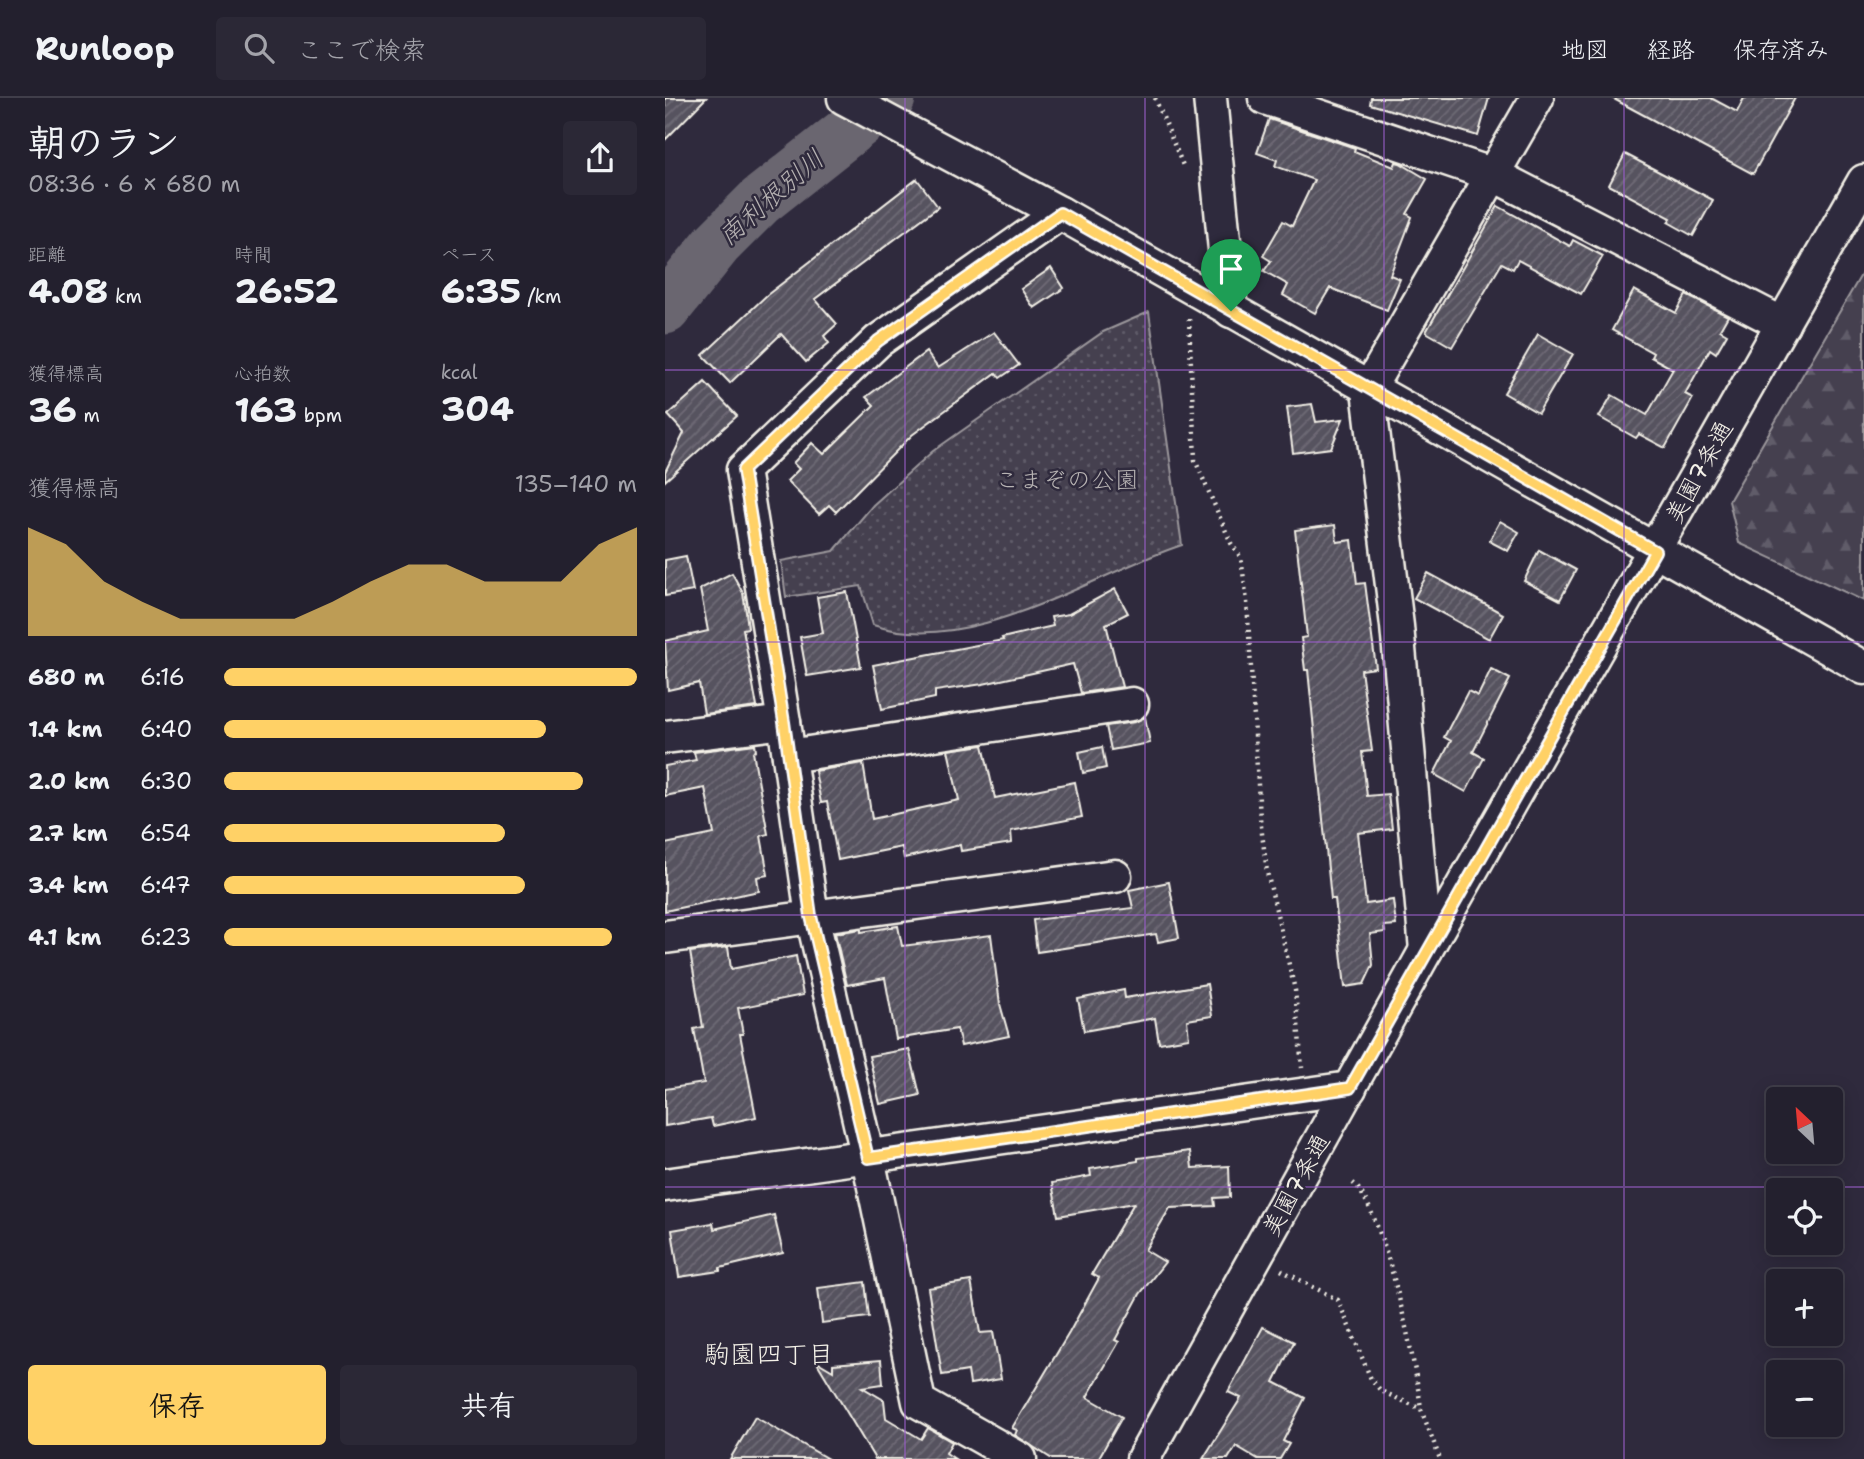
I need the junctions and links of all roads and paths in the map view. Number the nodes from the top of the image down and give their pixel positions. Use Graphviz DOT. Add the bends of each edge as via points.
graph roads {
  1 [pos="844,98"];
  2 [pos="1155,98"];
  3 [pos="1210,98"];
  4 [pos="1265,98"];
  5 [pos="1537,98"];
  6 [pos="1185,174"];
  7 [pos="1494,175"];
  8 [pos="1864,181"];
  9 [pos="1060,213"];
  10 [pos="1187,286"];
  11 [pos="1231,311"];
  12 [pos="1783,324"];
  13 [pos="1368,390"];
  14 [pos="1655,551"];
  15 [pos="1864,668"];
  16 [pos="1132,704"];
  17 [pos="784,722"];
  18 [pos="665,737"];
  19 [pos="789,756"];
  20 [pos="1115,876"];
  21 [pos="811,916"];
  22 [pos="665,937"];
  23 [pos="1426,950"];
  24 [pos="1350,1088"];
  25 [pos="1305,1097"];
  26 [pos="868,1158"];
  27 [pos="1353,1183"];
  28 [pos="665,1185"];
  29 [pos="1255,1256"];
  30 [pos="1421,1409"];
  31 [pos="1020,1459"];
  32 [pos="1143,1459"];
  33 [pos="1440,1459"];
  1 -- 9 [label="street"];
  2 -- 6 [label="path"];
  3 -- 11 [label="street"];
  4 -- 7 [label="street"];
  5 -- 7 [label="street"];
  7 -- 12 [label="street"];
  7 -- 13 [label="street"];
  8 -- 12 [label="street, 美園7条通"];
  9 -- 10 [label="street"];
  9 -- 17 [label="street" via="878,341 743,470"];
  10 -- 11 [label="street"];
  10 -- 25 [label="path" via="1195,460 1241,558 1260,818 1267,872 1295,990"];
  11 -- 13 [label="street"];
  12 -- 14 [label="street, 美園7条通"];
  13 -- 14 [label="street"];
  13 -- 23 [label="street" via="1397,626"];
  14 -- 15 [label="street"];
  14 -- 23 [label="street, 美園7条通"];
  16 -- 19 [label="street"];
  17 -- 18 [label="street"];
  17 -- 19 [label="street"];
  19 -- 21 [label="street"];
  20 -- 21 [label="street"];
  21 -- 22 [label="street"];
  21 -- 26 [label="street"];
  23 -- 24 [label="street, 美園7条通"];
  24 -- 25 [label="street"];
  24 -- 29 [label="street, 美園7条通"];
  25 -- 26 [label="street"];
  26 -- 28 [label="street"];
  26 -- 31 [label="street" via="919,1402"];
  27 -- 30 [label="path" via="1373,1217 1393,1283"];
  29 -- 30 [label="path" via="1338,1300 1371,1379 1381,1391"];
  29 -- 32 [label="street, 美園7条通"];
  30 -- 33 [label="path"];
}
